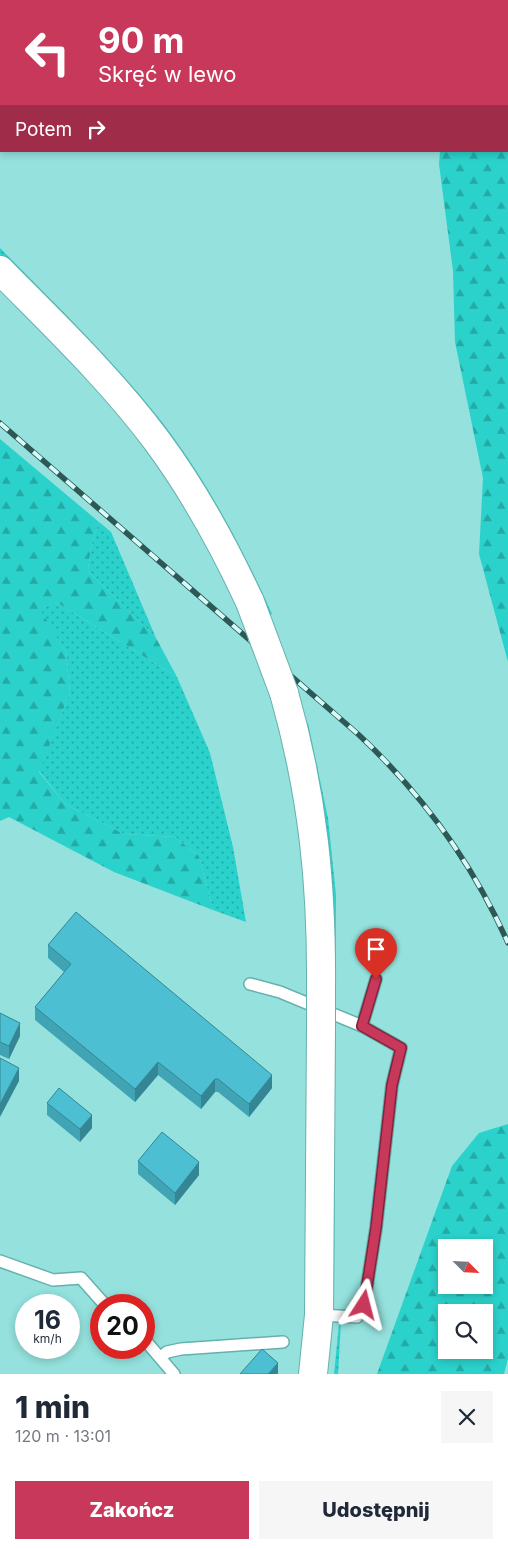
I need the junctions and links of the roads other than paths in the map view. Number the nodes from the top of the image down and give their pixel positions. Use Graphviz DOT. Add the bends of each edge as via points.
graph roads {
  1 [pos="0,270"];
  2 [pos="376,979"];
  3 [pos="250,984"];
  4 [pos="362,1026"];
  5 [pos="0,1261"];
  6 [pos="95,1294"];
  7 [pos="319,1315"];
  8 [pos="283,1342"];
  9 [pos="155,1351"];
  10 [pos="161,1357"];
  11 [pos="174,1374"];
  12 [pos="314,1374"];
  1 -- 7 [label="street, bridge" via="104,377 156,440 207,518 250,602 284,693 315,835 321,912"];
  2 -- 4 [label="lane"];
  3 -- 4 [label="lane" via="280,992"];
  4 -- 7 [label="lane" via="401,1048 392,1085 376,1228 361,1312 357,1317"];
  5 -- 6 [label="lane" via="53,1280 81,1278"];
  7 -- 12 [label="street"];
  8 -- 10 [label="lane" via="181,1349"];
  9 -- 10 [label="lane"];
  10 -- 11 [label="lane"];
}
